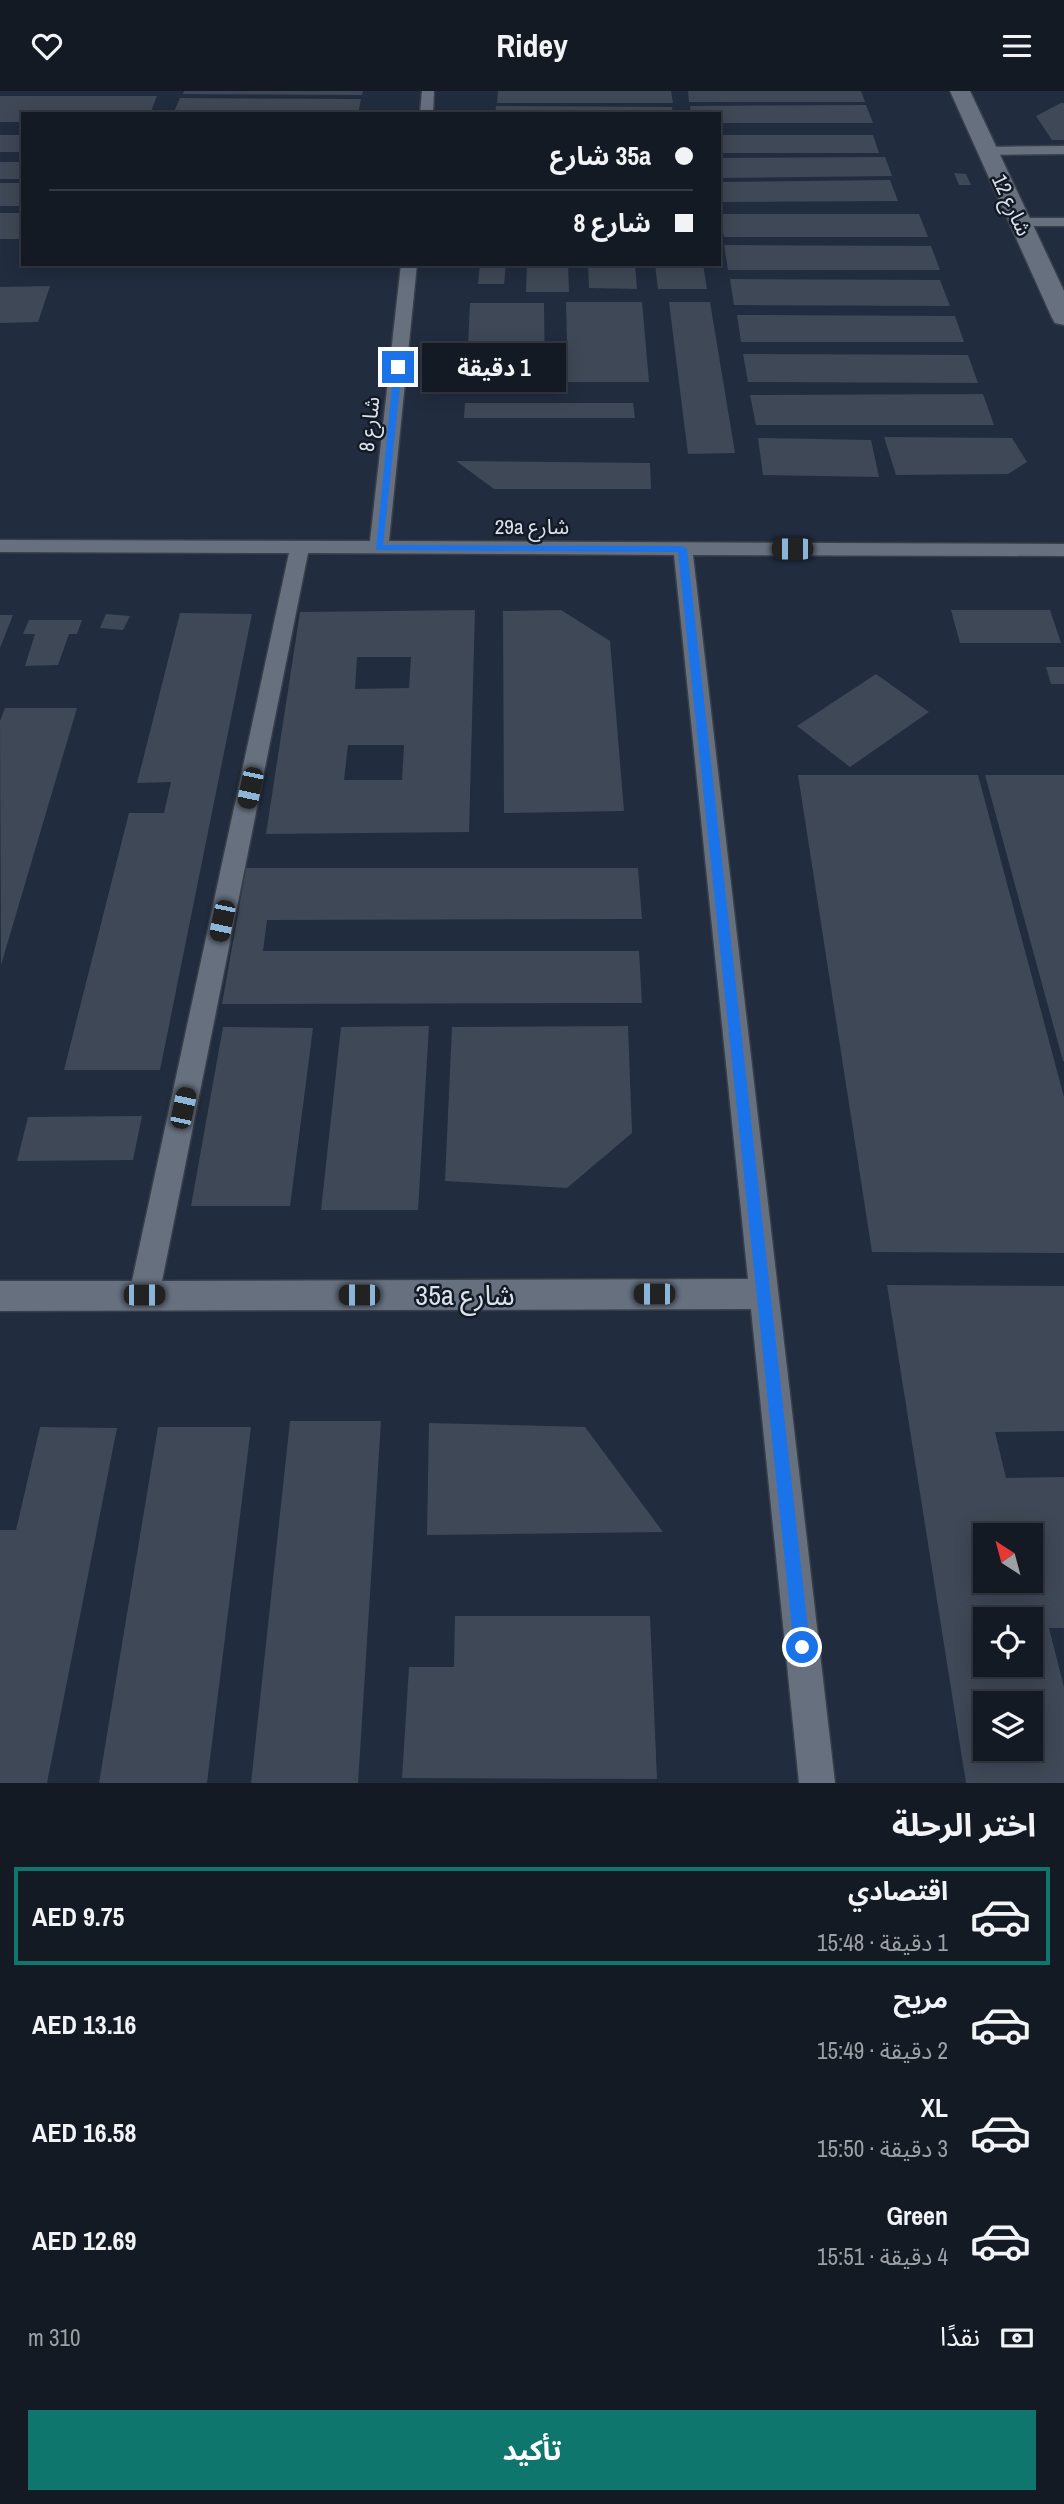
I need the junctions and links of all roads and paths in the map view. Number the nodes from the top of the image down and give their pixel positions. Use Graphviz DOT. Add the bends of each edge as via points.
graph roads {
  1 [pos="428,91"];
  2 [pos="960,91"];
  3 [pos="426,112"];
  4 [pos="987,151"];
  5 [pos="1064,151"];
  6 [pos="1020,222"];
  7 [pos="1064,222"];
  8 [pos="409,266"];
  9 [pos="1061,307"];
  10 [pos="0,546"];
  11 [pos="300,547"];
  12 [pos="379,548"];
  13 [pos="682,549"];
  14 [pos="1064,550"];
  15 [pos="761,1294"];
  16 [pos="144,1295"];
  17 [pos="0,1296"];
  18 [pos="817,1783"];
  1 -- 3 [label="lane"];
  2 -- 4 [label="street, شارع 12"];
  4 -- 5 [label="lane"];
  4 -- 6 [label="street, شارع 12"];
  6 -- 7 [label="lane"];
  6 -- 9 [label="street, شارع 12"];
  8 -- 12 [label="lane, شارع 8"];
  10 -- 11 [label="lane, 29a شارع"];
  11 -- 12 [label="lane, 29a شارع"];
  11 -- 16 [label="lane"];
  12 -- 13 [label="lane, 29a شارع"];
  13 -- 14 [label="lane, 29a شارع"];
  13 -- 15 [label="lane"];
  15 -- 16 [label="lane, 35a شارع"];
  15 -- 18 [label="lane"];
  16 -- 17 [label="lane, 35a شارع"];
}
